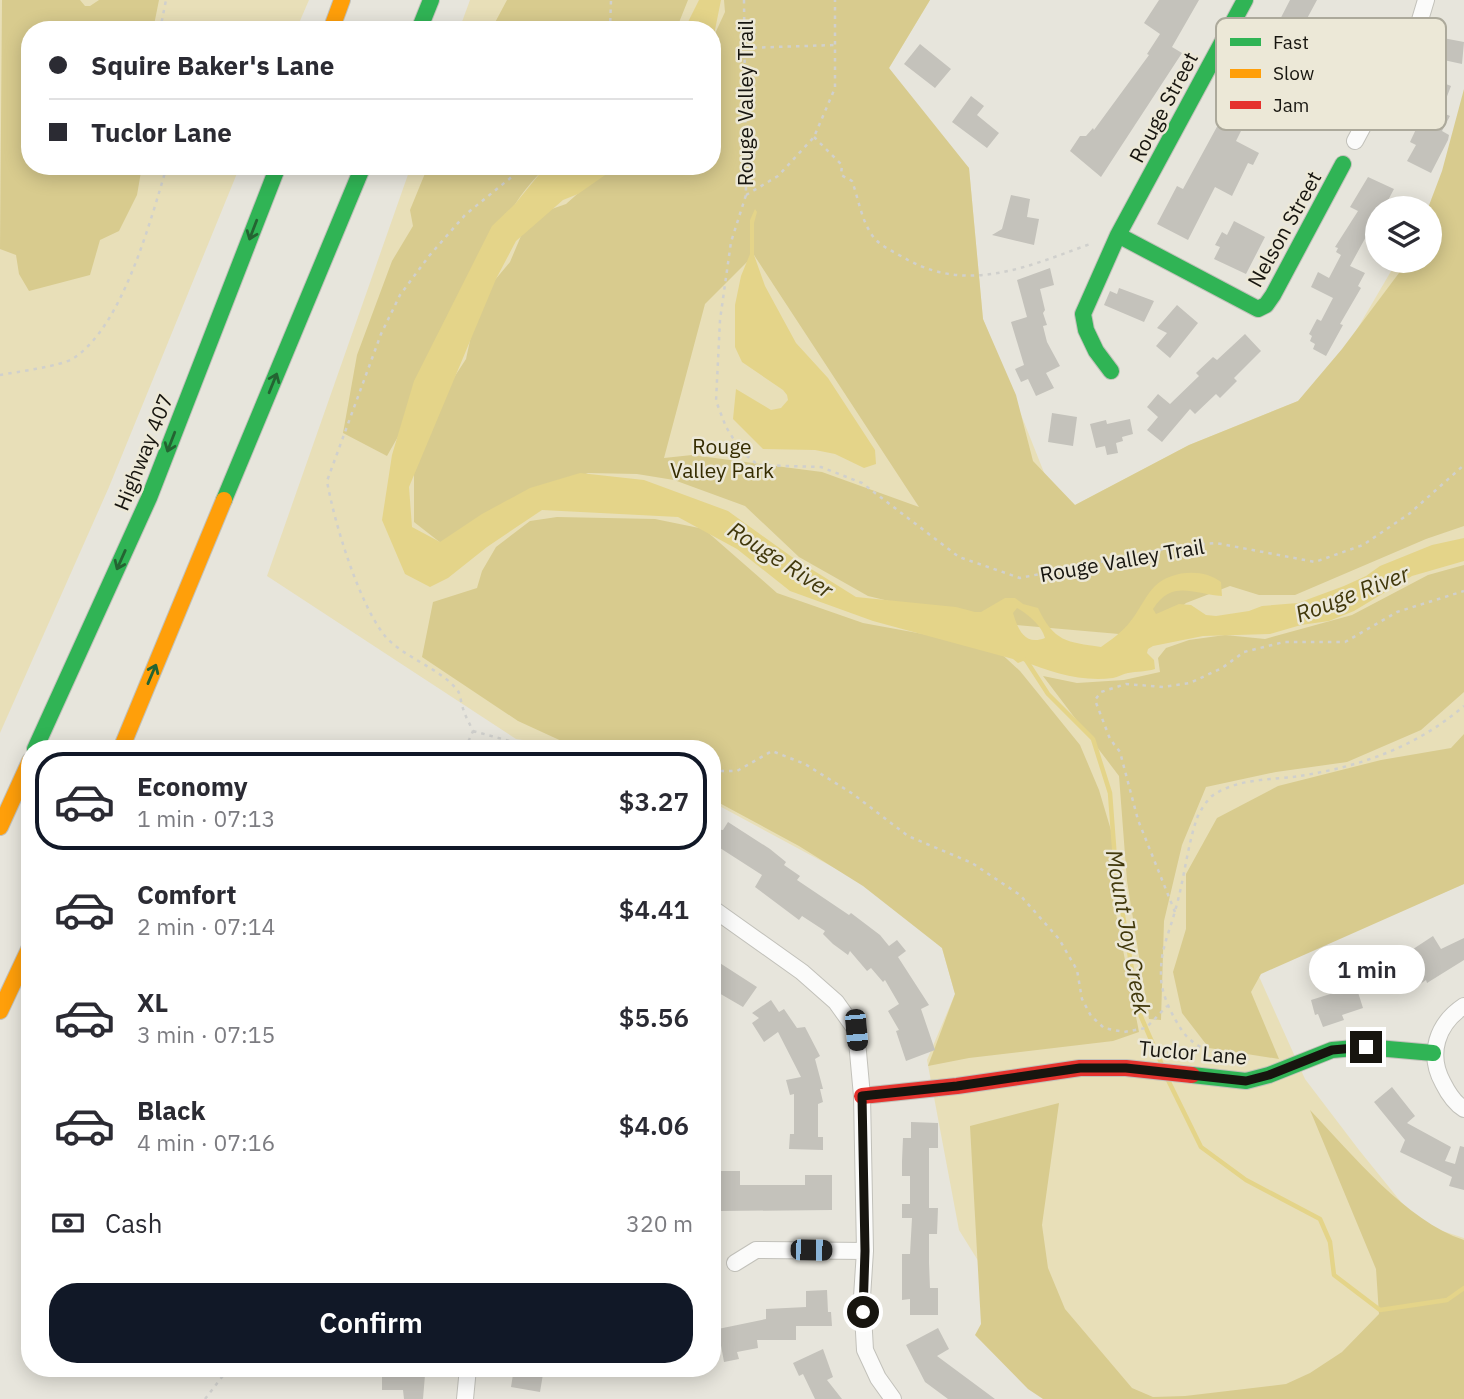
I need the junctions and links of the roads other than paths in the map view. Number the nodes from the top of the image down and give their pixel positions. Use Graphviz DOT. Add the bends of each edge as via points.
graph roads {
  1 [pos="342,0"];
  2 [pos="431,0"];
  3 [pos="1245,0"];
  4 [pos="1426,0"];
  5 [pos="1235,18"];
  6 [pos="1421,18"];
  7 [pos="334,21"];
  8 [pos="423,21"];
  9 [pos="1216,54"];
  10 [pos="1361,130"];
  11 [pos="1355,141"];
  12 [pos="1343,164"];
  13 [pos="275,175"];
  14 [pos="359,175"];
  15 [pos="1118,235"];
  16 [pos="1111,371"];
  17 [pos="39,740"];
  18 [pos="125,740"];
  19 [pos="21,781"];
  20 [pos="0,827"];
  21 [pos="721,914"];
  22 [pos="21,966"];
  23 [pos="1464,1006"];
  24 [pos="0,1011"];
  25 [pos="1433,1053"];
  26 [pos="862,1096"];
  27 [pos="1464,1109"];
  28 [pos="865,1251"];
  29 [pos="735,1263"];
  30 [pos="467,1377"];
  31 [pos="465,1399"];
  32 [pos="893,1399"];
  1 -- 7 [label="main road"];
  2 -- 8 [label="main road"];
  3 -- 5 [label="main road, Rouge Street"];
  4 -- 6 [label="street"];
  9 -- 15 [label="main road, Rouge Street"];
  10 -- 11 [label="street"];
  12 -- 15 [label="main road, Nelson Street" via="1273,295 1258,309"];
  13 -- 17 [label="main road, Highway 407, one-way" via="149,498"];
  18 -- 14 [label="main road, one-way"];
  15 -- 16 [label="main road, Rouge Street" via="1083,314 1086,330"];
  19 -- 20 [label="main road"];
  21 -- 26 [label="street" via="836,1002 856,1030"];
  22 -- 24 [label="main road"];
  23 -- 25 [label="street" via="1441,1031"];
  25 -- 26 [label="main road, Tuclor Lane" via="1366,1047 1332,1050 1246,1081 1126,1068 1080,1068"];
  25 -- 27 [label="street" via="1437,1074"];
  26 -- 28 [label="street"];
  28 -- 29 [label="street" via="756,1250"];
  28 -- 32 [label="street" via="865,1350"];
  30 -- 31 [label="street"];
}
